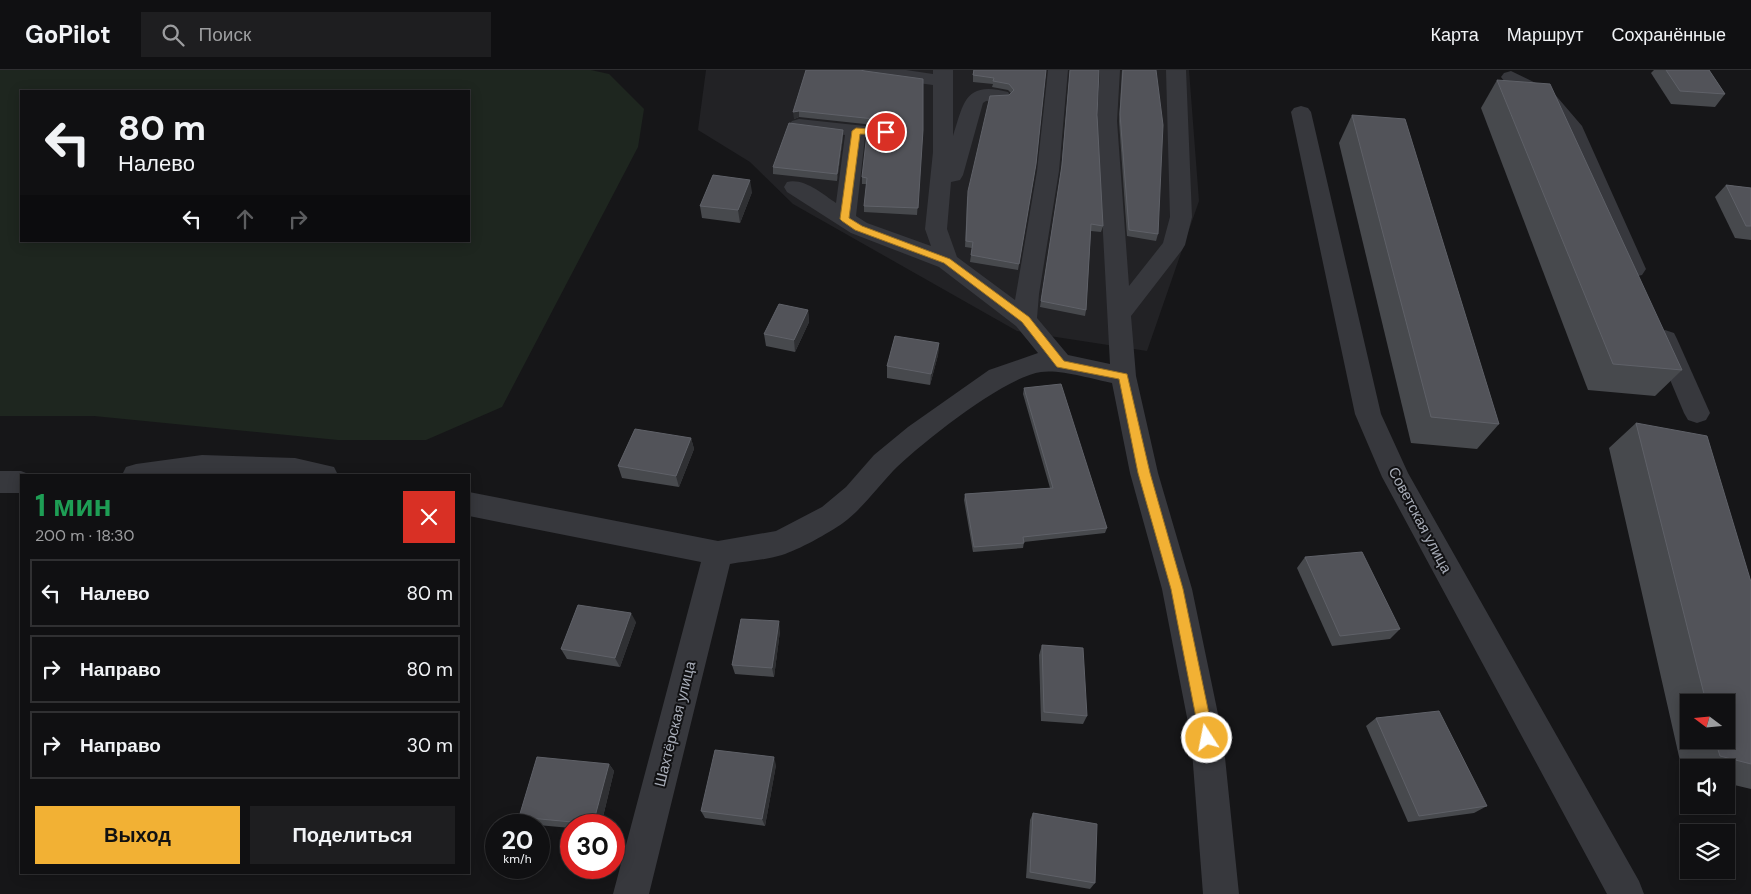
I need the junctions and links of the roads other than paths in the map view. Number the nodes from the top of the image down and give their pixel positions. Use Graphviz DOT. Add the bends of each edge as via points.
graph roads {
  1 [pos="864,70"];
  2 [pos="1058,70"];
  3 [pos="1110,70"];
  4 [pos="1176,70"];
  5 [pos="943,76"];
  6 [pos="1511,77"];
  7 [pos="1001,96"];
  8 [pos="1301,112"];
  9 [pos="799,125"];
  10 [pos="856,131"];
  11 [pos="886,132"];
  12 [pos="795,187"];
  13 [pos="845,219"];
  14 [pos="936,229"];
  15 [pos="947,261"];
  16 [pos="1642,287"];
  17 [pos="1119,315"];
  18 [pos="1025,320"];
  19 [pos="1658,323"];
  20 [pos="1061,364"];
  21 [pos="1123,376"];
  22 [pos="1697,413"];
  23 [pos="143,474"];
  24 [pos="319,474"];
  25 [pos="0,482"];
  26 [pos="20,482"];
  27 [pos="470,504"];
  28 [pos="718,554"];
  29 [pos="631,894"];
  30 [pos="1222,894"];
  31 [pos="1626,894"];
  1 -- 5 [label="street"];
  2 -- 18 [label="street" via="1048,171"];
  3 -- 17 [label="street" via="1107,121"];
  4 -- 17 [label="street" via="1181,217 1174,245"];
  5 -- 14 [label="street" via="943,152"];
  6 -- 16 [label="street" via="1545,95 1572,126"];
  7 -- 14 [label="street" via="981,94 974,101"];
  8 -- 31 [label="street, Советская улица" via="1368,414 1396,477"];
  9 -- 10 [label="street"];
  10 -- 11 [label="street"];
  10 -- 13 [label="street"];
  12 -- 13 [label="street"];
  13 -- 15 [label="street" via="859,228"];
  14 -- 15 [label="street"];
  15 -- 18 [label="street"];
  17 -- 21 [label="street"];
  18 -- 20 [label="street"];
  19 -- 22 [label="street"];
  20 -- 21 [label="street"];
  20 -- 28 [label="street" via="1040,362 998,377 917,434 832,515 781,543"];
  21 -- 30 [label="street" via="1144,473 1177,589 1207,738"];
  23 -- 24 [label="street" via="202,466 295,469"];
  25 -- 26 [label="street"];
  27 -- 28 [label="street"];
  28 -- 29 [label="street, Шахтёрская улица"];
}
